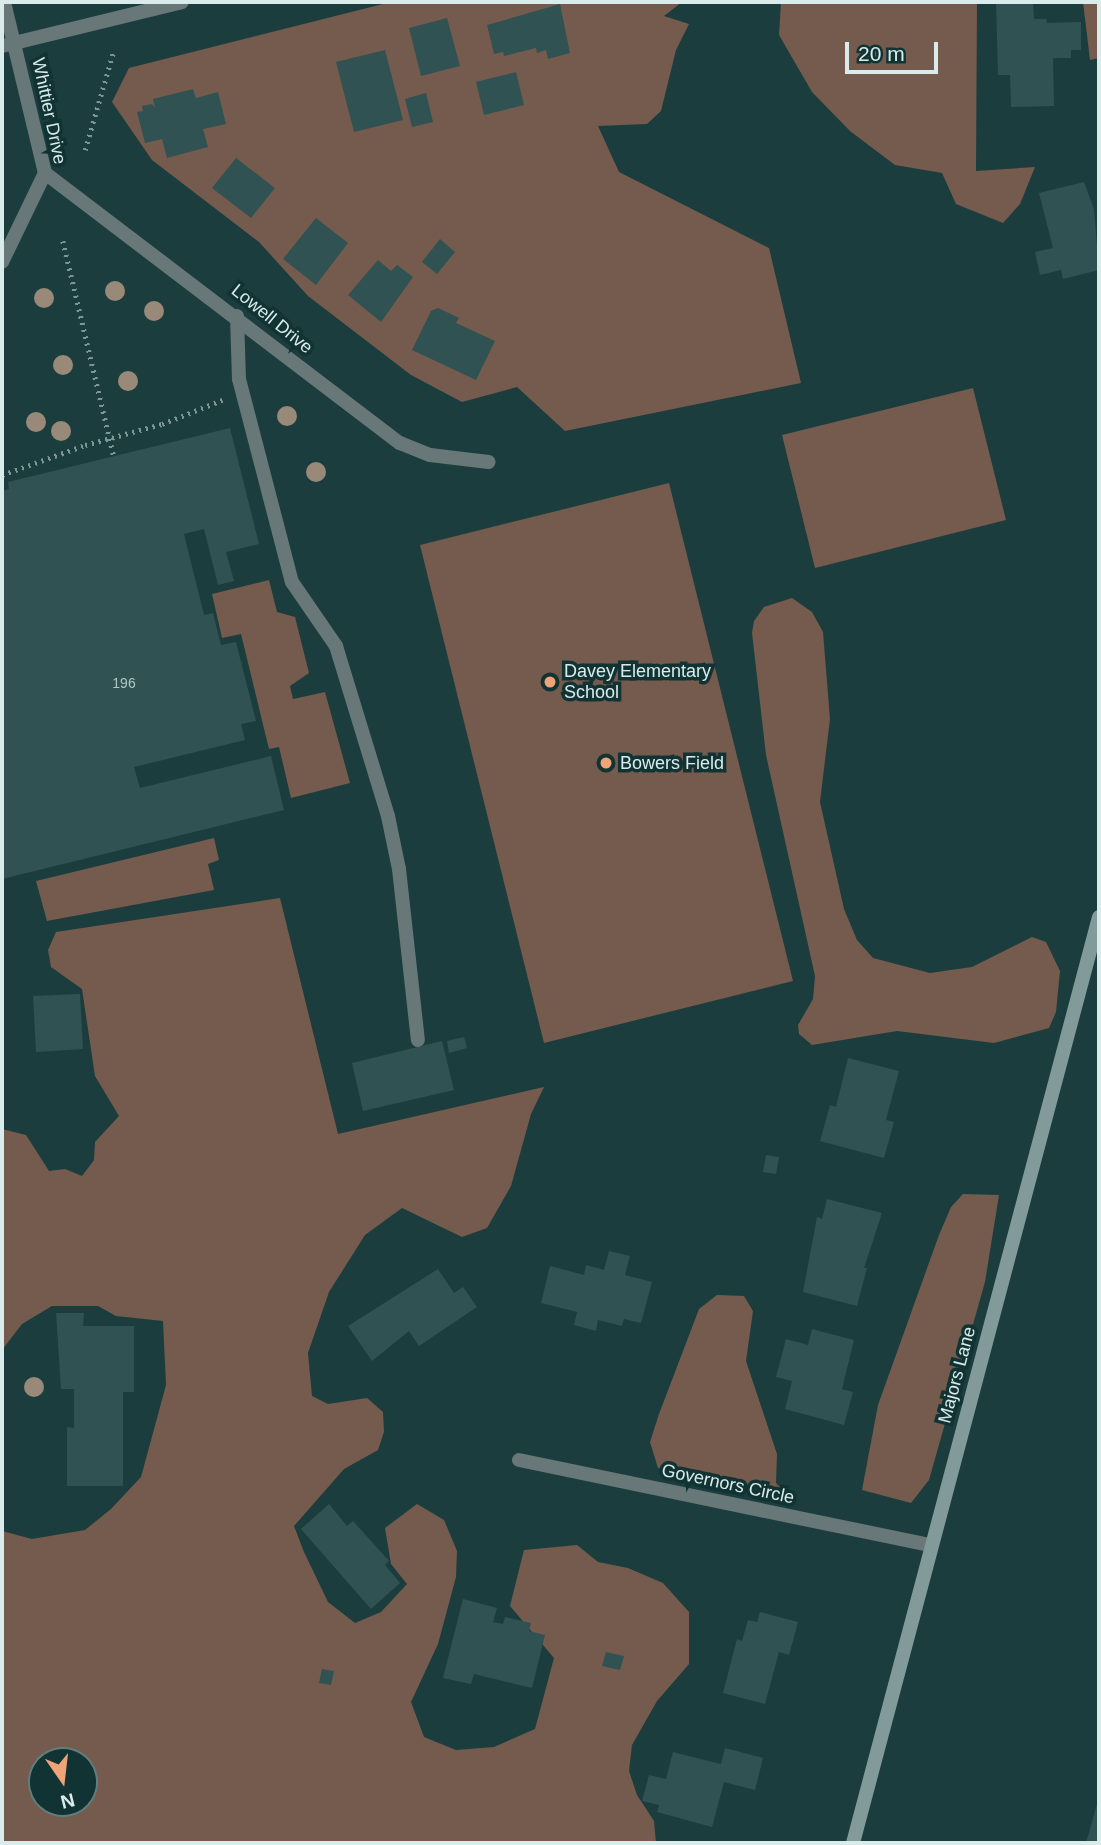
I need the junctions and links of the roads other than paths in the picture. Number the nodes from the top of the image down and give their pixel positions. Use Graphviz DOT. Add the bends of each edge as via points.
graph roads {
  1 [pos="4,2"];
  2 [pos="182,2"];
  3 [pos="8,44"];
  4 [pos="45,173"];
  5 [pos="2,262"];
  6 [pos="237,316"];
  7 [pos="489,462"];
  8 [pos="1099,917"];
  9 [pos="418,1040"];
  10 [pos="519,1460"];
  11 [pos="930,1545"];
  12 [pos="853,1843"];
  1 -- 3 [label="street, Whittier Drive"];
  2 -- 3 [label="street"];
  3 -- 4 [label="street, Whittier Drive"];
  4 -- 5 [label="street, Whittier Drive"];
  4 -- 6 [label="street, Lowell Drive"];
  6 -- 7 [label="street, Lowell Drive" via="400,443 430,455"];
  6 -- 9 [label="street" via="239,379 292,582 336,646 388,816 399,869"];
  8 -- 11 [label="street, Majors Lane"];
  10 -- 11 [label="street, Governors Circle"];
  11 -- 12 [label="street, Majors Lane"];
}
